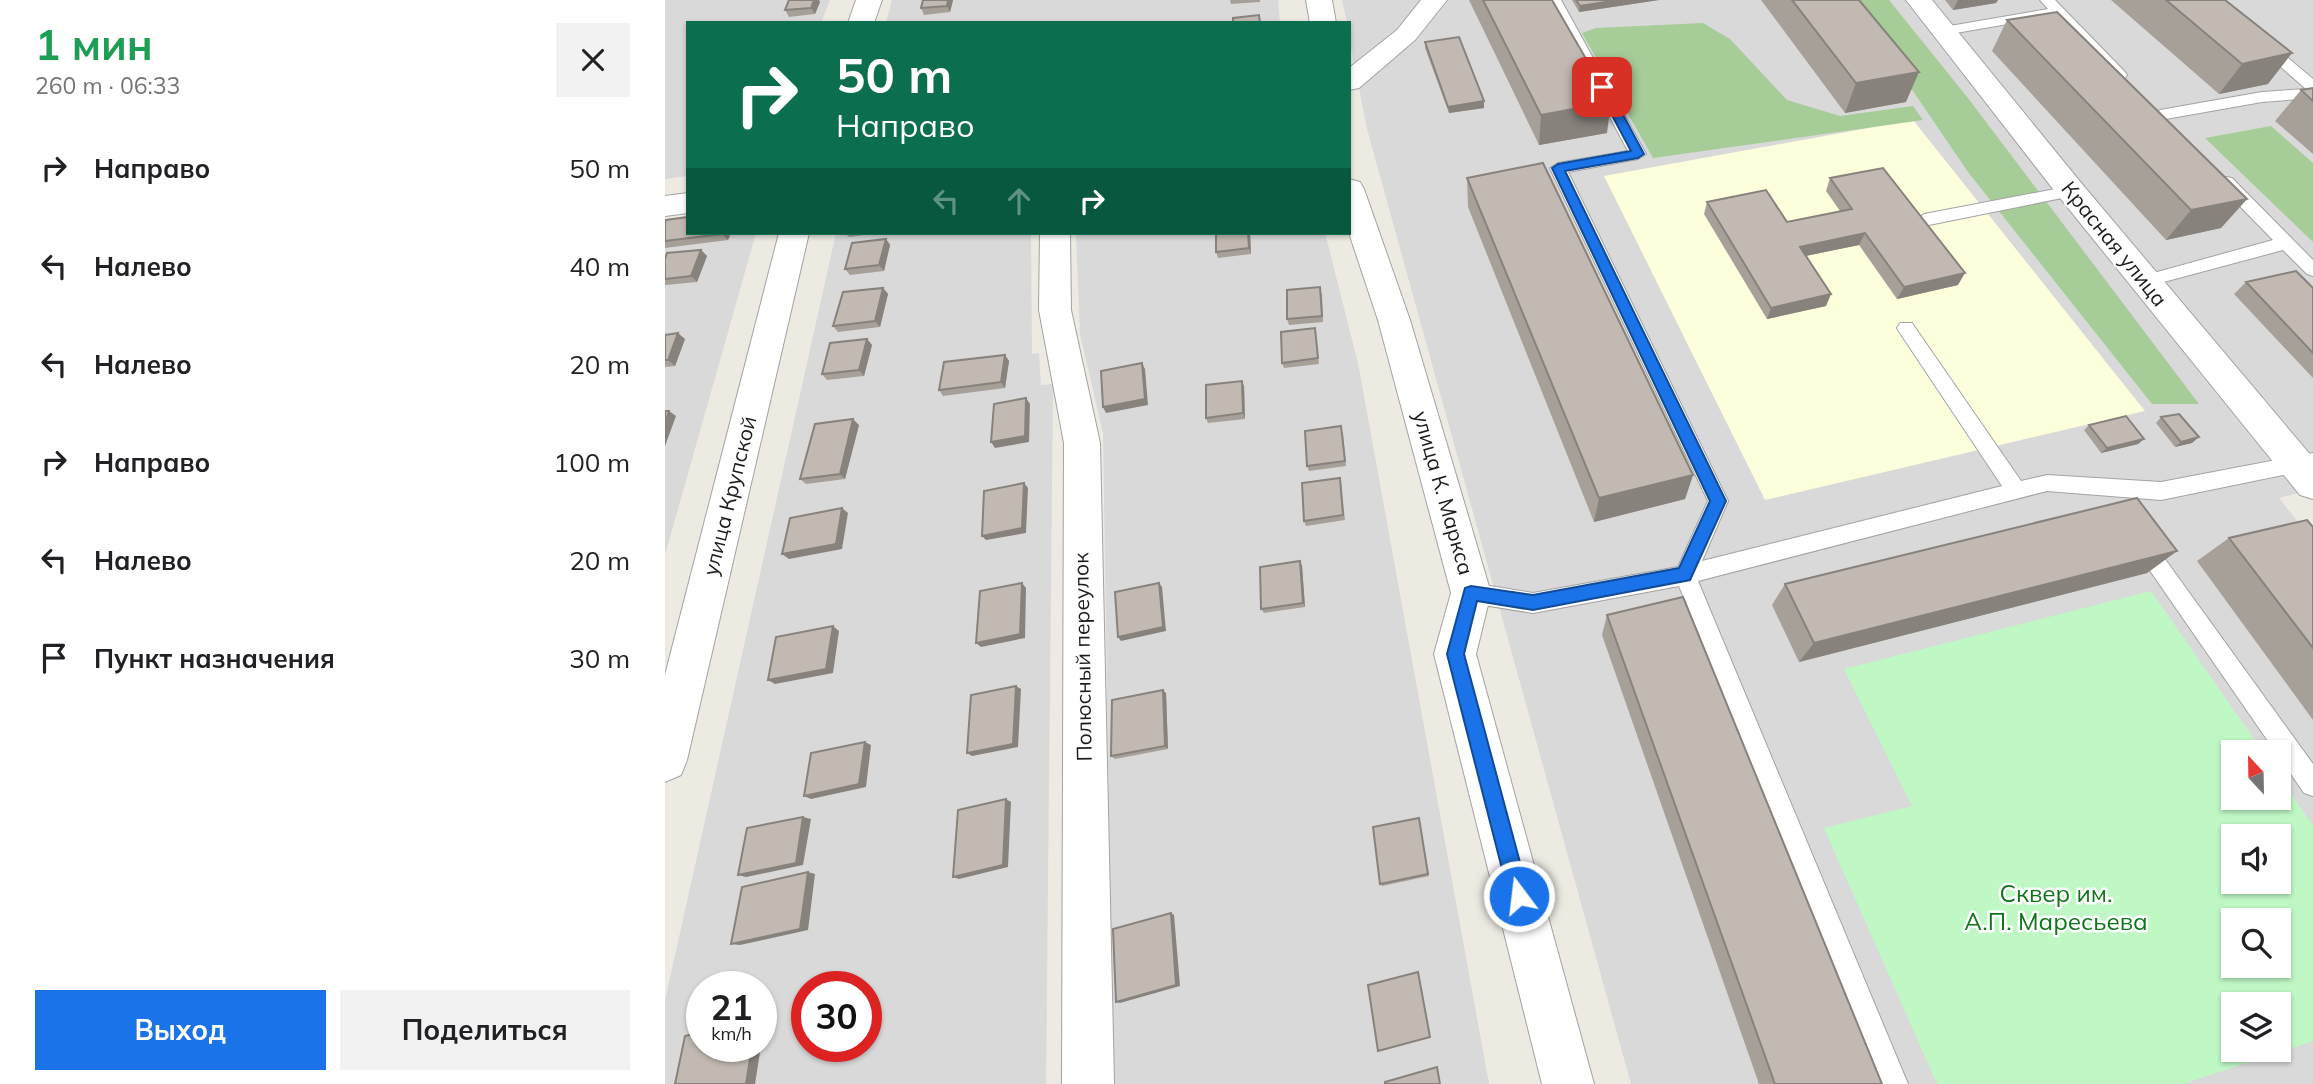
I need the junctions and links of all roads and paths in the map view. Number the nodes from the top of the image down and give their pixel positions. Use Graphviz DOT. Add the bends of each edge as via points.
graph roads {
  1 [pos="869,0"];
  2 [pos="1319,0"];
  3 [pos="1434,0"];
  4 [pos="1554,0"];
  5 [pos="1919,0"];
  6 [pos="2052,6"];
  7 [pos="862,21"];
  8 [pos="1323,21"];
  9 [pos="1944,31"];
  10 [pos="2253,35"];
  11 [pos="1351,80"];
  12 [pos="2132,87"];
  13 [pos="2313,87"];
  14 [pos="2313,93"];
  15 [pos="2160,115"];
  16 [pos="2218,174"];
  17 [pos="2071,191"];
  18 [pos="1351,195"];
  19 [pos="686,203"];
  20 [pos="665,205"];
  21 [pos="1924,220"];
  22 [pos="794,235"];
  23 [pos="1055,235"];
  24 [pos="2286,243"];
  25 [pos="2313,270"];
  26 [pos="2145,281"];
  27 [pos="1906,328"];
  28 [pos="2307,469"];
  29 [pos="2102,487"];
  30 [pos="2016,491"];
  31 [pos="2117,509"];
  32 [pos="2133,531"];
  33 [pos="1685,575"];
  34 [pos="1471,593"];
  35 [pos="665,760"];
  36 [pos="2313,784"];
  37 [pos="1088,1084"];
  38 [pos="1568,1084"];
  39 [pos="1894,1084"];
  1 -- 7 [label="street"];
  2 -- 8 [label="street"];
  3 -- 11 [label="street" via="1406,35"];
  4 -- 33 [label="lane" via="1638,154 1558,168 1718,501"];
  5 -- 9 [label="street, Красная улица"];
  6 -- 9 [label="lane"];
  6 -- 12 [label="lane"];
  9 -- 17 [label="street, Красная улица"];
  10 -- 13 [label="lane"];
  14 -- 15 [label="lane"];
  16 -- 24 [label="lane"];
  17 -- 21 [label="lane"];
  17 -- 26 [label="street, Красная улица"];
  18 -- 34 [label="street, улица К. Маркса" via="1394,320"];
  19 -- 20 [label="street"];
  22 -- 35 [label="street, улица Крупской"];
  23 -- 37 [label="street, Полюсный переулок" via="1055,310 1082,443"];
  24 -- 25 [label="lane"];
  24 -- 26 [label="lane"];
  26 -- 28 [label="street, Красная улица"];
  27 -- 30 [label="lane"];
  28 -- 29 [label="lane" via="2161,491"];
  29 -- 30 [label="lane" via="2047,483"];
  29 -- 31 [label="lane"];
  30 -- 33 [label="lane"];
  32 -- 36 [label="lane"];
  33 -- 34 [label="lane" via="1533,603"];
  33 -- 39 [label="lane"];
  34 -- 38 [label="street, улица К. Маркса" via="1455,654"];
}
